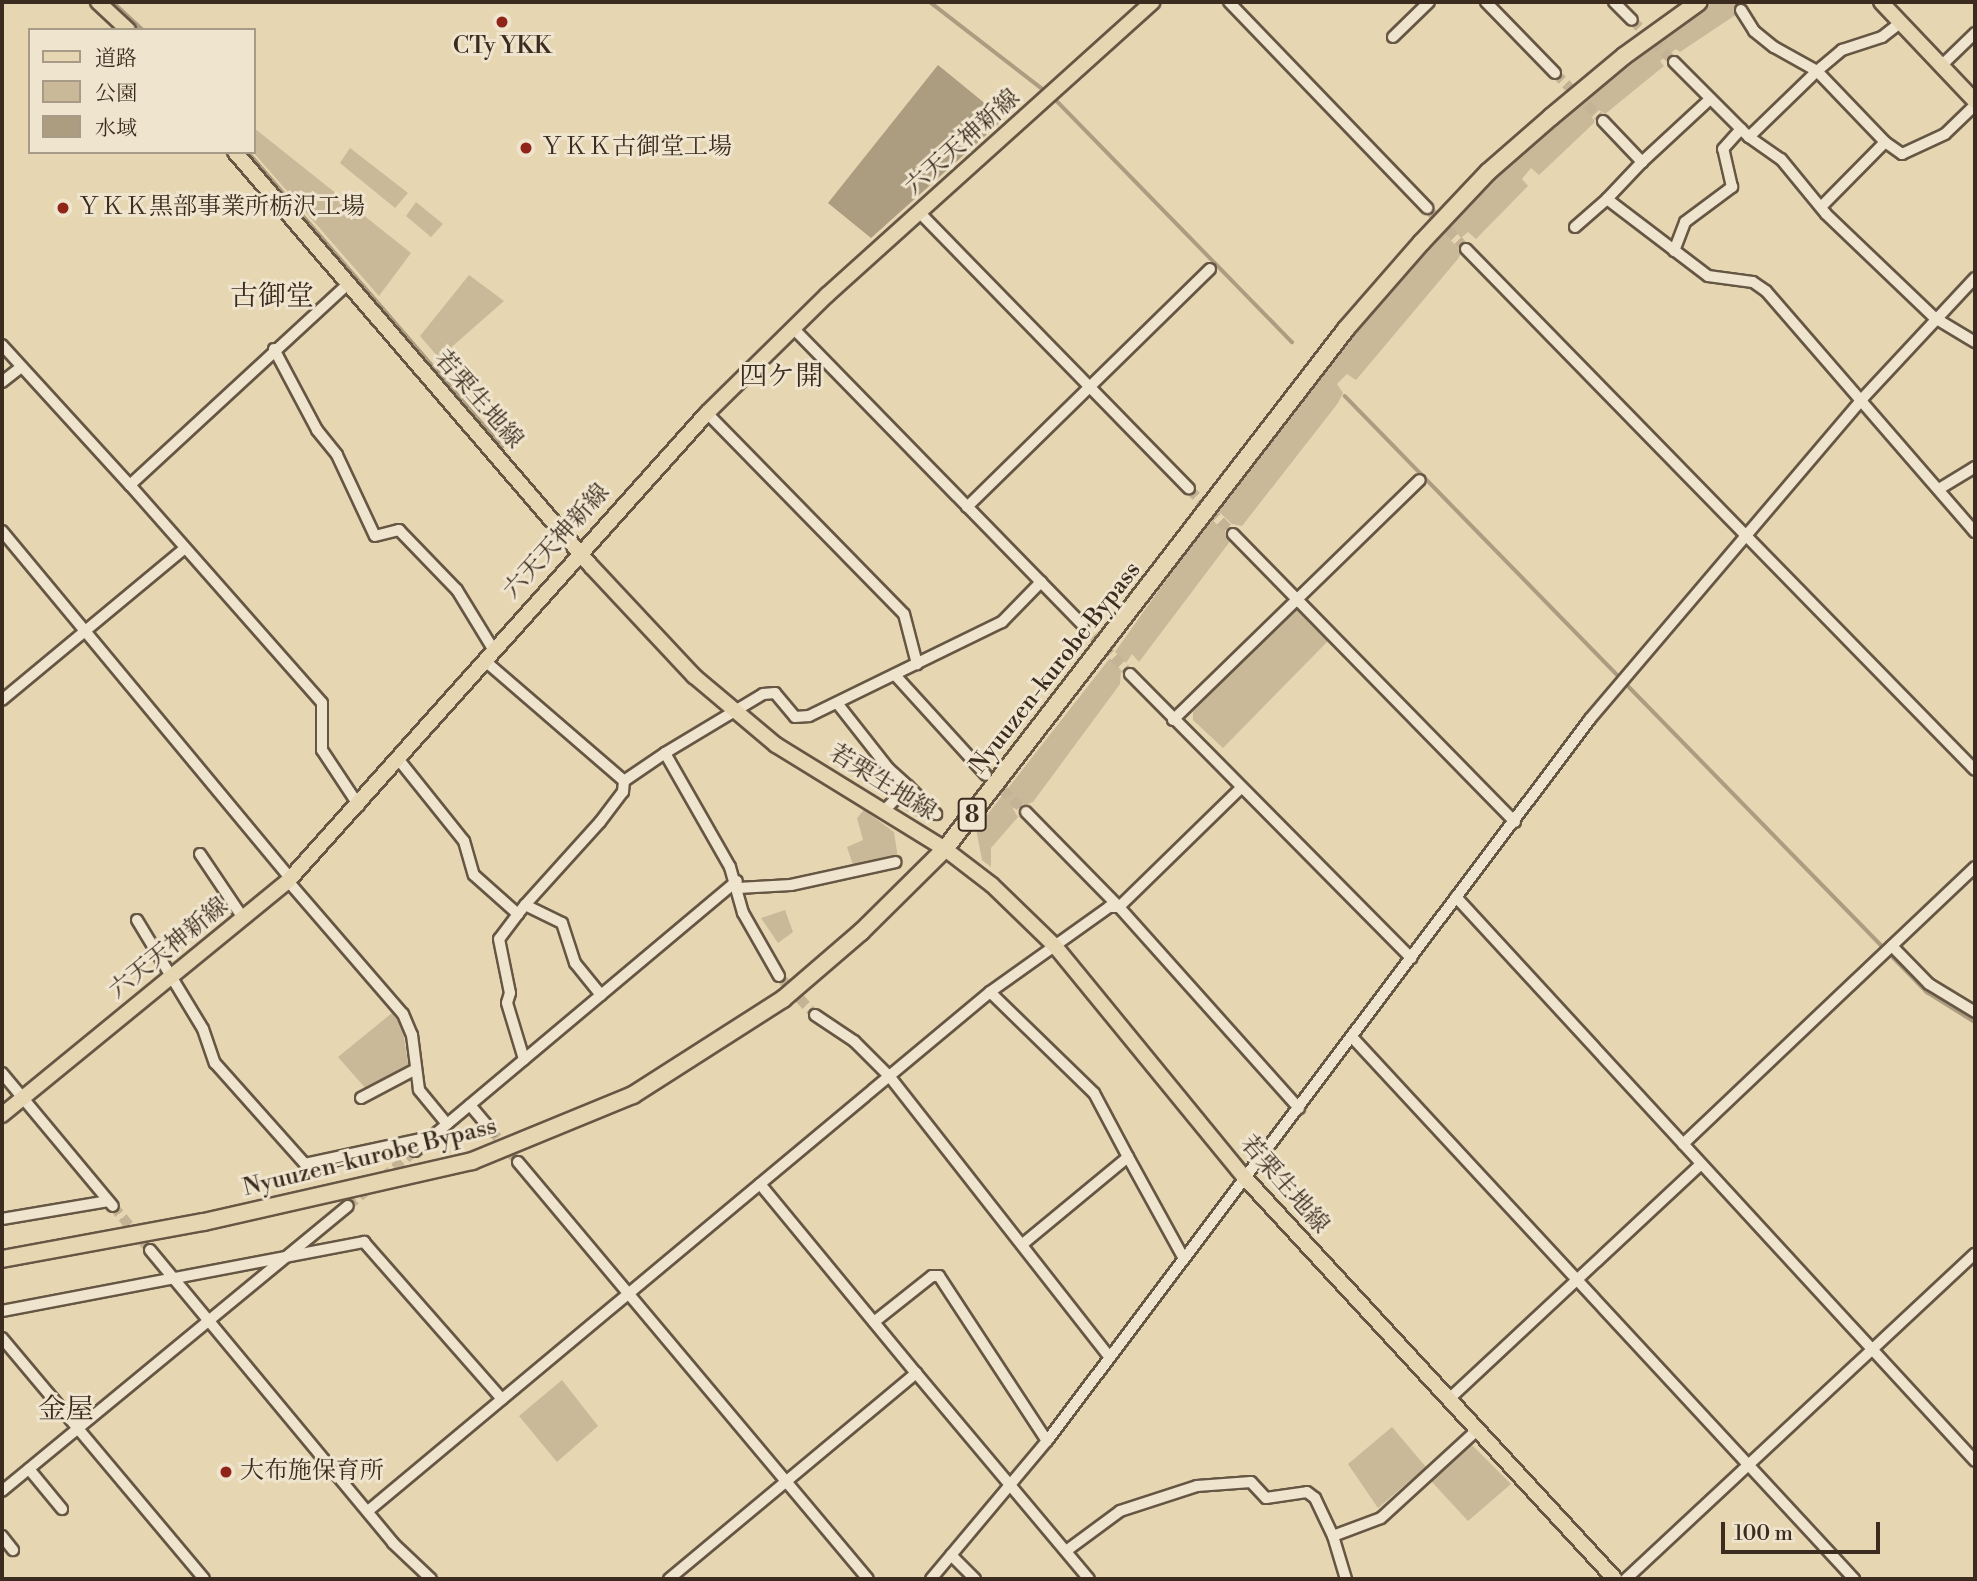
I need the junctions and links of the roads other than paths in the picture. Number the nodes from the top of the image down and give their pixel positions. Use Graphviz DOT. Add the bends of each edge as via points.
graph roads {
  1 [pos="98,2"];
  2 [pos="1152,2"];
  3 [pos="1229,2"];
  4 [pos="1429,2"];
  5 [pos="1486,2"];
  6 [pos="1614,2"];
  7 [pos="1699,2"];
  8 [pos="1881,2"];
  9 [pos="1741,10"];
  10 [pos="1632,20"];
  11 [pos="1901,22"];
  12 [pos="126,28"];
  13 [pos="1975,33"];
  14 [pos="1393,37"];
  15 [pos="1674,62"];
  16 [pos="1942,65"];
  17 [pos="1817,71"];
  18 [pos="1555,73"];
  19 [pos="1710,99"];
  20 [pos="1975,103"];
  21 [pos="1603,121"];
  22 [pos="1745,133"];
  23 [pos="1885,142"];
  24 [pos="237,154"];
  25 [pos="1642,162"];
  26 [pos="1607,199"];
  27 [pos="1821,207"];
  28 [pos="1427,208"];
  29 [pos="920,213"];
  30 [pos="1575,227"];
  31 [pos="1466,249"];
  32 [pos="1674,251"];
  33 [pos="1210,268"];
  34 [pos="1975,278"];
  35 [pos="348,285"];
  36 [pos="1936,318"];
  37 [pos="793,328"];
  38 [pos="1975,342"];
  39 [pos="2,345"];
  40 [pos="274,349"];
  41 [pos="21,367"];
  42 [pos="2,383"];
  43 [pos="1090,387"];
  44 [pos="1863,398"];
  45 [pos="707,413"];
  46 [pos="1975,467"];
  47 [pos="1420,480"];
  48 [pos="130,485"];
  49 [pos="1189,489"];
  50 [pos="1938,489"];
  51 [pos="967,507"];
  52 [pos="2,531"];
  53 [pos="1975,532"];
  54 [pos="1233,534"];
  55 [pos="1747,536"];
  56 [pos="184,550"];
  57 [pos="579,551"];
  58 [pos="1041,582"];
  59 [pos="1297,599"];
  60 [pos="1083,625"];
  61 [pos="84,631"];
  62 [pos="489,654"];
  63 [pos="917,664"];
  64 [pos="1130,674"];
  65 [pos="895,675"];
  66 [pos="2,700"];
  67 [pos="837,703"];
  68 [pos="735,711"];
  69 [pos="1173,720"];
  70 [pos="666,753"];
  71 [pos="399,760"];
  72 [pos="1975,770"];
  73 [pos="986,775"];
  74 [pos="624,781"];
  75 [pos="908,786"];
  76 [pos="1241,788"];
  77 [pos="359,806"];
  78 [pos="885,810"];
  79 [pos="1026,811"];
  80 [pos="936,814"];
  81 [pos="1514,822"];
  82 [pos="945,849"];
  83 [pos="200,854"];
  84 [pos="896,862"];
  85 [pos="1975,867"];
  86 [pos="289,880"];
  87 [pos="738,885"];
  88 [pos="1456,897"];
  89 [pos="1119,906"];
  90 [pos="522,910"];
  91 [pos="243,918"];
  92 [pos="137,920"];
  93 [pos="1055,946"];
  94 [pos="1892,946"];
  95 [pos="1411,958"];
  96 [pos="779,976"];
  97 [pos="171,977"];
  98 [pos="990,992"];
  99 [pos="601,995"];
  100 [pos="1975,1012"];
  101 [pos="815,1015"];
  102 [pos="1352,1037"];
  103 [pos="524,1059"];
  104 [pos="416,1069"];
  105 [pos="2,1073"];
  106 [pos="890,1077"];
  107 [pos="361,1098"];
  108 [pos="23,1099"];
  109 [pos="470,1105"];
  110 [pos="1299,1108"];
  111 [pos="2,1115"];
  112 [pos="447,1124"];
  113 [pos="491,1130"];
  114 [pos="433,1136"];
  115 [pos="1683,1144"];
  116 [pos="415,1151"];
  117 [pos="1128,1157"];
  118 [pos="517,1162"];
  119 [pos="1701,1164"];
  120 [pos="1246,1179"];
  121 [pos="760,1184"];
  122 [pos="348,1206"];
  123 [pos="2,1219"];
  124 [pos="1023,1244"];
  125 [pos="150,1250"];
  126 [pos="1975,1254"];
  127 [pos="2,1259"];
  128 [pos="1184,1259"];
  129 [pos="282,1261"];
  130 [pos="172,1276"];
  131 [pos="1577,1280"];
  132 [pos="627,1294"];
  133 [pos="2,1311"];
  134 [pos="208,1321"];
  135 [pos="874,1322"];
  136 [pos="2,1338"];
  137 [pos="1872,1349"];
  138 [pos="1110,1356"];
  139 [pos="916,1373"];
  140 [pos="502,1399"];
  141 [pos="1448,1400"];
  142 [pos="79,1428"];
  143 [pos="1476,1431"];
  144 [pos="1046,1441"];
  145 [pos="1975,1461"];
  146 [pos="1748,1465"];
  147 [pos="29,1469"];
  148 [pos="785,1481"];
  149 [pos="1008,1486"];
  150 [pos="2,1491"];
  151 [pos="62,1509"];
  152 [pos="368,1511"];
  153 [pos="2,1536"];
  154 [pos="1333,1536"];
  155 [pos="13,1550"];
  156 [pos="1066,1551"];
  157 [pos="951,1555"];
  158 [pos="204,1579"];
  159 [pos="431,1579"];
  160 [pos="669,1579"];
  161 [pos="868,1579"];
  162 [pos="932,1579"];
  163 [pos="975,1579"];
  164 [pos="1089,1579"];
  165 [pos="1346,1579"];
  166 [pos="1615,1579"];
  167 [pos="1626,1579"];
  168 [pos="1854,1579"];
  1 -- 12 [label="main road"];
  2 -- 29 [label="main road, 六天天神新線"];
  3 -- 28 [label="street"];
  4 -- 14 [label="street"];
  5 -- 18 [label="street"];
  6 -- 10 [label="street"];
  7 -- 82 [label="highway, Nyuuzen-kurobe Bypass / 8" via="1551,117 1488,172 1421,243 1346,329"];
  8 -- 11 [label="main road"];
  9 -- 17 [label="street" via="1754,31"];
  11 -- 16 [label="main road"];
  11 -- 17 [label="street" via="1882,37 1842,50"];
  13 -- 16 [label="street"];
  15 -- 19 [label="street"];
  16 -- 20 [label="main road"];
  17 -- 22 [label="street"];
  17 -- 23 [label="street"];
  19 -- 22 [label="street"];
  19 -- 25 [label="street"];
  20 -- 23 [label="street" via="1945,134 1902,154"];
  21 -- 25 [label="street"];
  22 -- 27 [label="street" via="1781,159"];
  22 -- 32 [label="street" via="1723,149 1732,187 1685,222"];
  23 -- 27 [label="street"];
  24 -- 35 [label="main road, 若栗生地線"];
  25 -- 26 [label="street"];
  26 -- 30 [label="street"];
  26 -- 32 [label="street"];
  27 -- 36 [label="street"];
  29 -- 37 [label="main road, 六天天神新線"];
  29 -- 43 [label="street"];
  31 -- 55 [label="street"];
  32 -- 44 [label="street" via="1709,275 1753,282 1766,291"];
  33 -- 43 [label="street"];
  34 -- 36 [label="street"];
  35 -- 40 [label="street"];
  35 -- 57 [label="main road, 若栗生地線"];
  36 -- 38 [label="street"];
  36 -- 44 [label="street"];
  37 -- 45 [label="main road, 六天天神新線"];
  37 -- 51 [label="street"];
  39 -- 41 [label="street"];
  40 -- 48 [label="street"];
  40 -- 62 [label="street" via="317,430 337,455 375,536 400,530 457,590"];
  41 -- 42 [label="street"];
  41 -- 48 [label="street"];
  43 -- 49 [label="street"];
  43 -- 51 [label="street"];
  44 -- 50 [label="street"];
  44 -- 55 [label="street"];
  45 -- 57 [label="main road, 六天天神新線"];
  45 -- 63 [label="street" via="904,614"];
  46 -- 50 [label="street"];
  47 -- 59 [label="street"];
  48 -- 56 [label="street"];
  50 -- 53 [label="street"];
  51 -- 58 [label="street"];
  52 -- 61 [label="street"];
  54 -- 59 [label="street"];
  55 -- 72 [label="street"];
  55 -- 81 [label="street" via="1590,719"];
  56 -- 61 [label="street"];
  56 -- 77 [label="street" via="322,703 322,750"];
  57 -- 62 [label="main road, 六天天神新線"];
  57 -- 68 [label="main road, 若栗生地線" via="646,628"];
  58 -- 60 [label="street"];
  58 -- 63 [label="street" via="1002,622"];
  59 -- 69 [label="street"];
  59 -- 81 [label="street"];
  61 -- 66 [label="street"];
  61 -- 86 [label="street"];
  62 -- 71 [label="main road, 六天天神新線"];
  62 -- 74 [label="street"];
  63 -- 65 [label="street"];
  64 -- 69 [label="street"];
  65 -- 67 [label="street"];
  65 -- 73 [label="street"];
  67 -- 68 [label="street" via="795,717 775,693 763,694"];
  67 -- 75 [label="street" via="888,769"];
  68 -- 70 [label="street"];
  68 -- 78 [label="main road, 若栗生地線" via="776,745"];
  69 -- 76 [label="street"];
  70 -- 74 [label="street"];
  70 -- 87 [label="street"];
  71 -- 77 [label="main road, 六天天神新線"];
  71 -- 90 [label="street" via="464,841 474,875"];
  74 -- 90 [label="street" via="623,792 600,822"];
  75 -- 78 [label="street"];
  75 -- 80 [label="street"];
  76 -- 89 [label="street"];
  76 -- 95 [label="street"];
  77 -- 86 [label="main road, 六天天神新線"];
  78 -- 82 [label="main road, 若栗生地線"];
  79 -- 89 [label="street"];
  81 -- 88 [label="street"];
  82 -- 93 [label="main road, 若栗生地線" via="992,885"];
  82 -- 127 [label="highway, Nyuuzen-kurobe Bypass / 8" via="861,932 783,999 633,1095 472,1161 375,1185"];
  83 -- 91 [label="street"];
  84 -- 87 [label="street" via="791,885"];
  85 -- 94 [label="street"];
  86 -- 91 [label="main road, 六天天神新線"];
  86 -- 104 [label="street" via="402,1014 412,1035"];
  87 -- 96 [label="street" via="743,913"];
  87 -- 99 [label="street"];
  88 -- 95 [label="street"];
  88 -- 115 [label="street"];
  89 -- 93 [label="street" via="1110,907"];
  89 -- 110 [label="street"];
  90 -- 99 [label="street" via="562,923 575,963"];
  90 -- 103 [label="street" via="499,939 510,993 506,1003"];
  91 -- 97 [label="main road, 六天天神新線"];
  92 -- 97 [label="street"];
  93 -- 98 [label="street"];
  93 -- 120 [label="main road, 若栗生地線"];
  94 -- 100 [label="street" via="1929,984"];
  94 -- 115 [label="street"];
  95 -- 102 [label="street"];
  97 -- 108 [label="main road, 六天天神新線"];
  97 -- 114 [label="street" via="203,1030 215,1063 305,1164"];
  98 -- 106 [label="street"];
  98 -- 117 [label="street" via="1094,1093"];
  99 -- 103 [label="street"];
  101 -- 106 [label="street" via="854,1041"];
  102 -- 110 [label="street"];
  102 -- 131 [label="street"];
  103 -- 109 [label="street"];
  104 -- 107 [label="street"];
  104 -- 112 [label="street" via="419,1090"];
  105 -- 108 [label="street"];
  106 -- 121 [label="street"];
  106 -- 124 [label="street"];
  108 -- 111 [label="main road, 六天天神新線"];
  108 -- 123 [label="street" via="111,1204"];
  109 -- 112 [label="street"];
  109 -- 113 [label="street"];
  110 -- 120 [label="street"];
  112 -- 114 [label="street"];
  114 -- 116 [label="street"];
  115 -- 119 [label="street"];
  117 -- 124 [label="street"];
  117 -- 128 [label="street"];
  118 -- 132 [label="street"];
  119 -- 131 [label="street"];
  119 -- 137 [label="street"];
  120 -- 128 [label="street"];
  120 -- 141 [label="main road, 若栗生地線"];
  121 -- 132 [label="street"];
  121 -- 135 [label="street"];
  122 -- 129 [label="street"];
  124 -- 138 [label="street"];
  125 -- 130 [label="street"];
  126 -- 137 [label="street"];
  128 -- 138 [label="street"];
  129 -- 130 [label="street"];
  129 -- 134 [label="street"];
  129 -- 140 [label="street" via="364,1241"];
  130 -- 133 [label="street"];
  130 -- 134 [label="street"];
  131 -- 141 [label="street"];
  131 -- 146 [label="street"];
  132 -- 140 [label="street"];
  132 -- 148 [label="street"];
  134 -- 142 [label="street"];
  134 -- 152 [label="street"];
  135 -- 139 [label="street"];
  135 -- 144 [label="street" via="932,1276 939,1276"];
  136 -- 142 [label="street"];
  137 -- 145 [label="street"];
  137 -- 146 [label="street"];
  138 -- 144 [label="street"];
  139 -- 148 [label="street"];
  139 -- 149 [label="street"];
  140 -- 152 [label="street"];
  141 -- 143 [label="main road, 若栗生地線"];
  142 -- 147 [label="street"];
  142 -- 158 [label="street"];
  143 -- 154 [label="street" via="1381,1518"];
  143 -- 166 [label="main road, 若栗生地線"];
  144 -- 149 [label="street"];
  146 -- 167 [label="street"];
  146 -- 168 [label="street"];
  147 -- 150 [label="street"];
  147 -- 151 [label="street"];
  148 -- 160 [label="street"];
  148 -- 161 [label="street"];
  149 -- 156 [label="street"];
  149 -- 157 [label="street"];
  152 -- 159 [label="street"];
  153 -- 155 [label="street"];
  154 -- 156 [label="street" via="1315,1498 1307,1492 1266,1498 1251,1482 1198,1486 1120,1511"];
  154 -- 165 [label="street"];
  156 -- 164 [label="street"];
  157 -- 162 [label="street"];
  157 -- 163 [label="street"];
}
